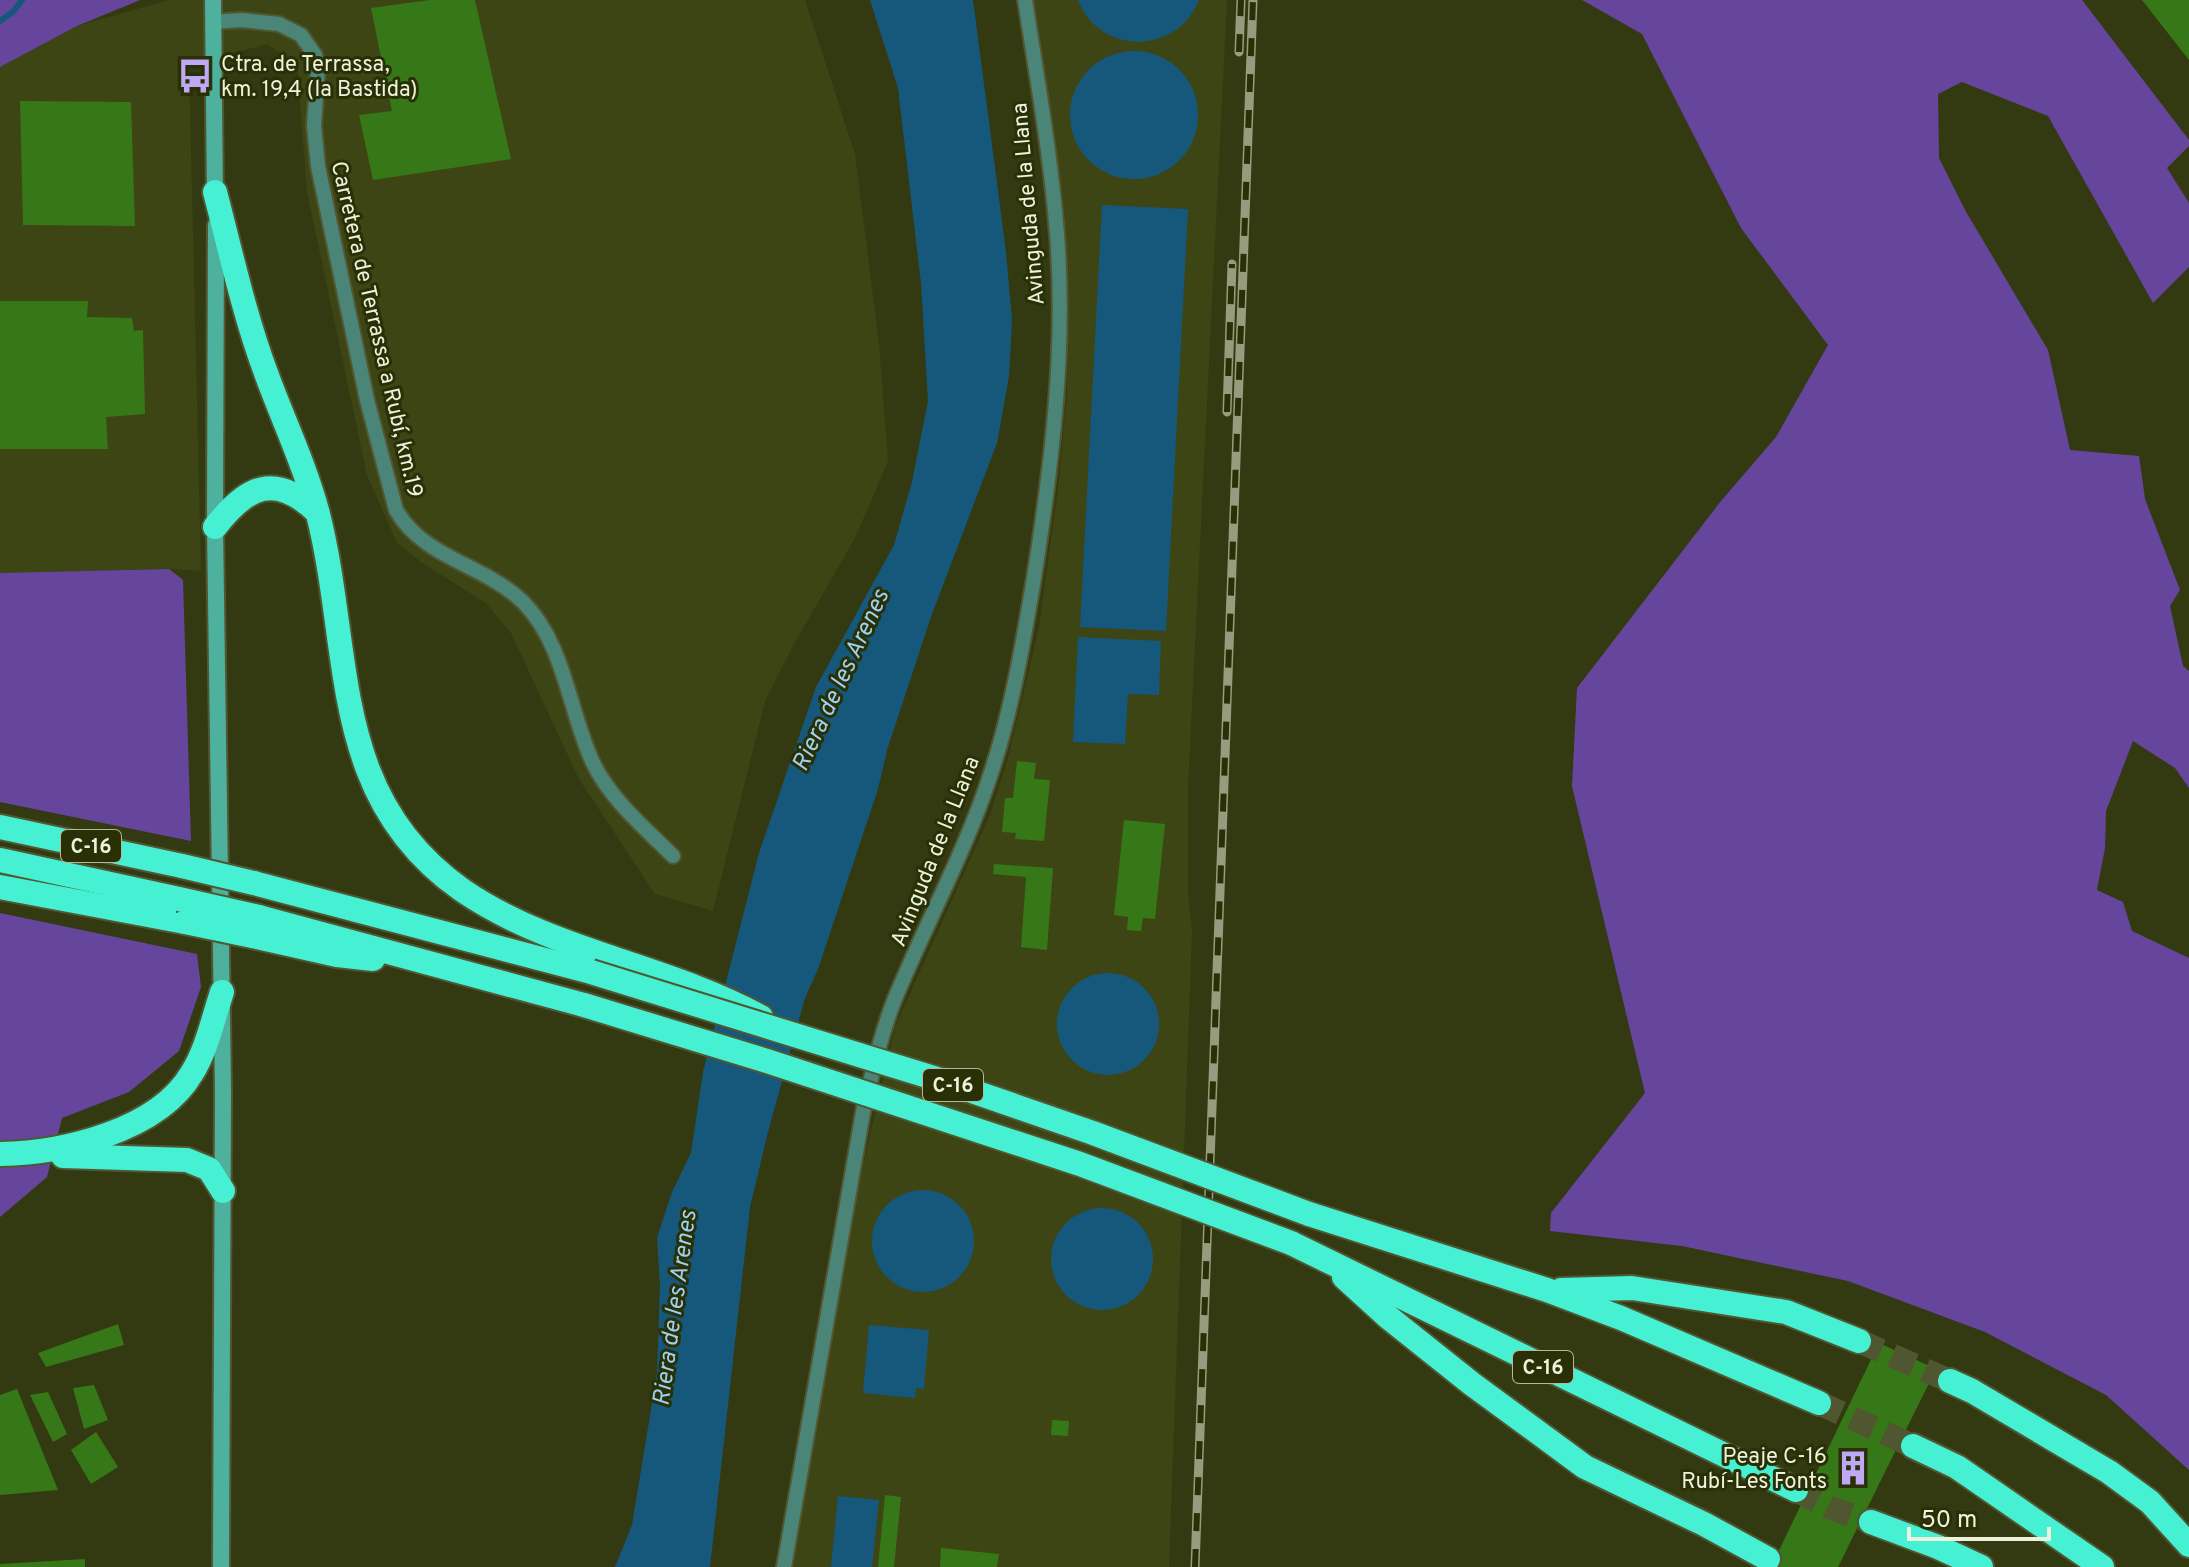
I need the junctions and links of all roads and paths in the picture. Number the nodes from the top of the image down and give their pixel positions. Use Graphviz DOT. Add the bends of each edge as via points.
graph roads {
  1 [pos="213,0"];
  2 [pos="1025,0"];
  3 [pos="213,22"];
  4 [pos="215,192"];
  5 [pos="317,512"];
  6 [pos="215,527"];
  7 [pos="0,827"];
  8 [pos="673,856"];
  9 [pos="0,860"];
  10 [pos="0,887"];
  11 [pos="182,911"];
  12 [pos="222,992"];
  13 [pos="792,1033"];
  14 [pos="2,1154"];
  15 [pos="223,1191"];
  16 [pos="1322,1257"];
  17 [pos="1547,1290"];
  18 [pos="1859,1341"];
  19 [pos="1950,1381"];
  20 [pos="1819,1403"];
  21 [pos="1913,1446"];
  22 [pos="1796,1490"];
  23 [pos="1871,1522"];
  24 [pos="2189,1545"];
  25 [pos="1768,1559"];
  26 [pos="221,1567"];
  27 [pos="784,1567"];
  28 [pos="1981,1567"];
  29 [pos="2102,1567"];
  1 -- 3 [label="main road"];
  2 -- 27 [label="street, Avinguda de la Llana" via="1051,173 1060,318 1039,545 1000,747 881,1039 863,1112"];
  3 -- 4 [label="main road"];
  3 -- 8 [label="street, Carretera de Terrassa a Rubí, km.19" via="279,24 301,35 315,55 318,166 367,400 402,522 422,541 493,580 535,616 552,647 594,766 609,790"];
  4 -- 5 [label="highway" via="257,347"];
  4 -- 6 [label="main road"];
  5 -- 6 [label="highway" via="286,491 268,489 238,499"];
  5 -- 13 [label="highway, bridge" via="347,698 369,775 387,811 419,853 481,902 546,933 748,1010"];
  6 -- 12 [label="main road"];
  7 -- 13 [label="highway, C-16, bridge" via="254,883 591,972"];
  9 -- 11 [label="highway, C-16"];
  10 -- 11 [label="highway"];
  11 -- 16 [label="highway, C-16, bridge" via="447,966 584,1005 1065,1159"];
  12 -- 14 [label="highway" via="192,1074 159,1107 89,1141"];
  12 -- 15 [label="main road"];
  13 -- 17 [label="highway, C-16, bridge" via="1078,1128 1309,1214"];
  14 -- 15 [label="highway" via="187,1160 209,1169"];
  15 -- 26 [label="main road"];
  16 -- 22 [label="highway, C-16"];
  16 -- 25 [label="highway, C-16" via="1412,1336 1585,1467"];
  17 -- 18 [label="highway, C-16" via="1632,1288 1786,1312"];
  17 -- 20 [label="highway, C-16"];
  19 -- 24 [label="highway" via="2109,1472 2150,1502"];
  21 -- 29 [label="highway" via="1957,1467"];
  23 -- 28 [label="highway"];
}
